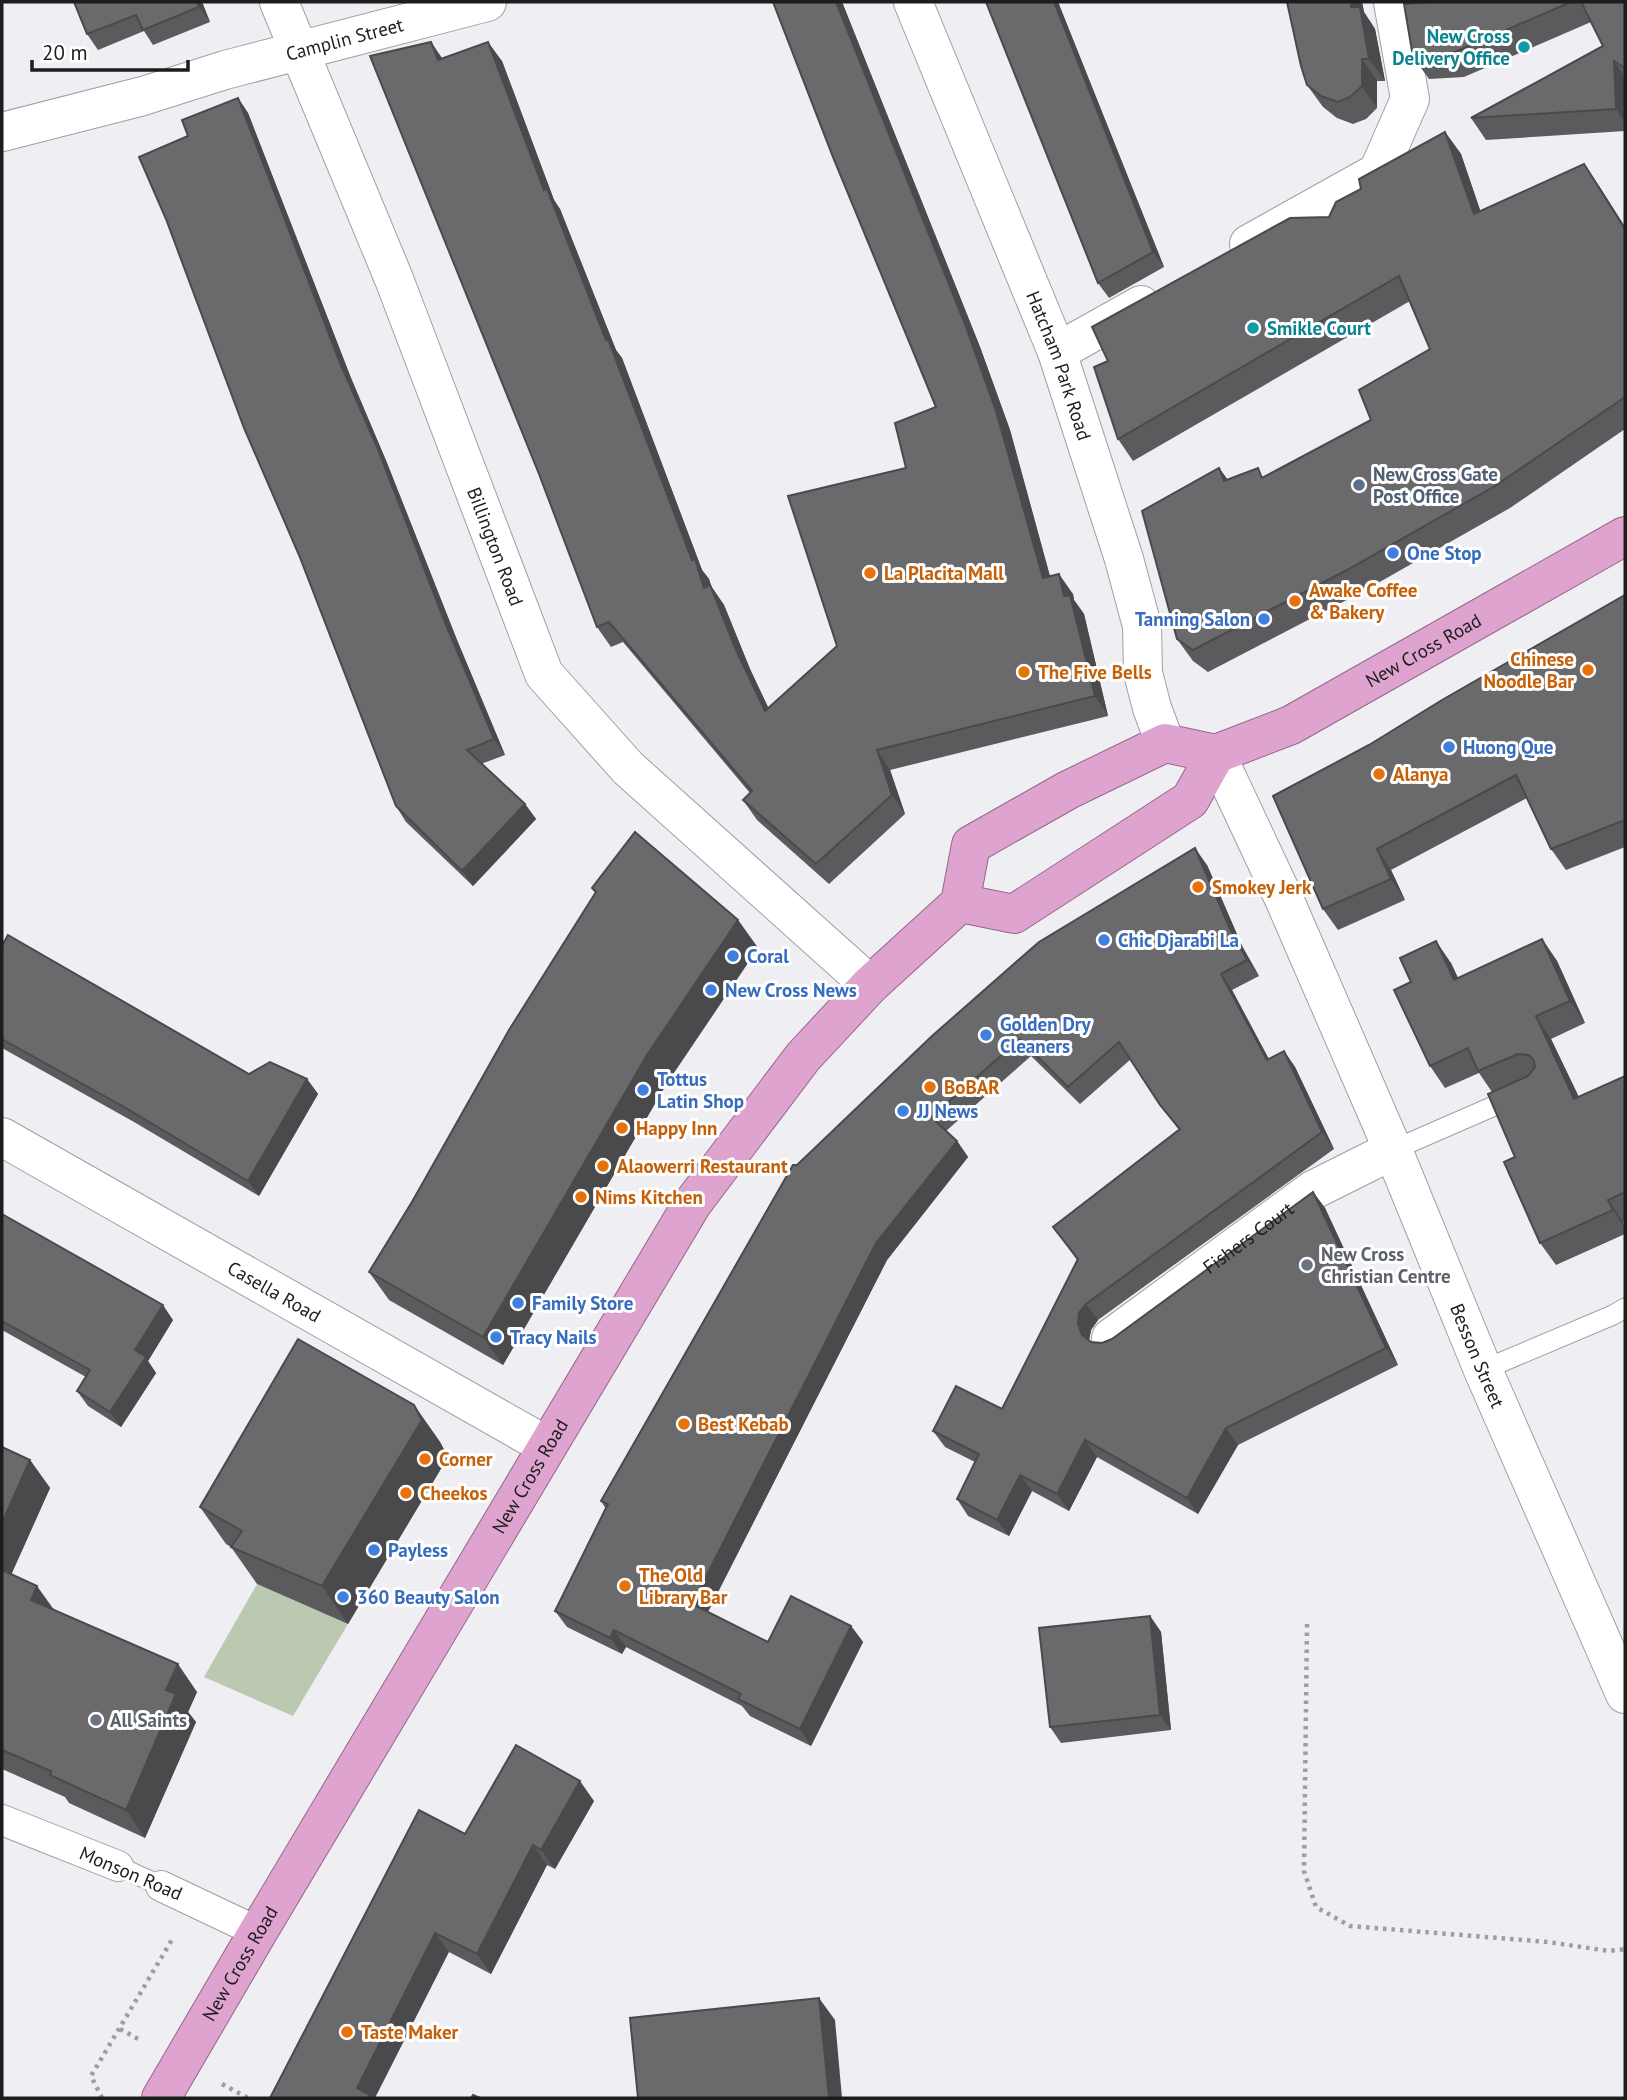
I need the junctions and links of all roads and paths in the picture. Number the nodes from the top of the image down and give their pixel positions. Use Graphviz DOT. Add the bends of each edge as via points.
graph roads {
  1 [pos="279,2"];
  2 [pos="487,2"];
  3 [pos="913,2"];
  4 [pos="1393,2"];
  5 [pos="298,51"];
  6 [pos="2,132"];
  7 [pos="1223,258"];
  8 [pos="1176,285"];
  9 [pos="1057,352"];
  10 [pos="1625,536"];
  11 [pos="1165,743"];
  12 [pos="1216,754"];
  13 [pos="960,903"];
  14 [pos="870,985"];
  15 [pos="1538,1087"];
  16 [pos="2,1137"];
  17 [pos="1393,1150"];
  18 [pos="1625,1308"];
  19 [pos="1111,1338"];
  20 [pos="1483,1370"];
  21 [pos="547,1446"];
  22 [pos="1307,1624"];
  23 [pos="1625,1693"];
  24 [pos="2,1820"];
  25 [pos="118,1866"];
  26 [pos="161,1886"];
  27 [pos="195,1901"];
  28 [pos="258,1932"];
  29 [pos="1625,1949"];
  30 [pos="120,2029"];
  31 [pos="134,2037"];
  32 [pos="230,2089"];
  33 [pos="102,2097"];
  34 [pos="161,2098"];
  35 [pos="248,2098"];
  1 -- 5 [label="street, Billington Road"];
  2 -- 5 [label="street, Camplin Street"];
  3 -- 9 [label="street, Hatcham Park Road"];
  4 -- 7 [label="street" via="1410,99 1378,172"];
  5 -- 6 [label="street, Camplin Street"];
  5 -- 14 [label="street, Billington Road" via="394,279 544,674 628,768"];
  8 -- 9 [label="street"];
  9 -- 11 [label="street, Hatcham Park Road" via="1124,559 1142,626 1143,673"];
  10 -- 12 [label="highway, New Cross Road" via="1291,725"];
  11 -- 12 [label="highway"];
  11 -- 13 [label="highway" via="971,845"];
  12 -- 13 [label="highway" via="1190,800 1014,914"];
  12 -- 17 [label="street, Besson Street"];
  13 -- 14 [label="highway, New Cross Road"];
  14 -- 21 [label="highway, New Cross Road" via="803,1057 692,1204"];
  15 -- 17 [label="lane"];
  16 -- 21 [label="street, Casella Road"];
  17 -- 19 [label="street, Fishers Court" via="1313,1190"];
  17 -- 20 [label="street, Besson Street"];
  18 -- 20 [label="lane"];
  20 -- 23 [label="street, Besson Street"];
  21 -- 28 [label="highway, New Cross Road"];
  22 -- 29 [label="path" via="1304,1871 1316,1907 1350,1926"];
  24 -- 25 [label="street, Monson Road"];
  25 -- 26 [label="lane, Monson Road"];
  26 -- 27 [label="street, Monson Road"];
  27 -- 28 [label="street, Monson Road"];
  27 -- 30 [label="path"];
  28 -- 34 [label="highway, New Cross Road"];
  30 -- 31 [label="path"];
  30 -- 33 [label="path" via="91,2076"];
  32 -- 35 [label="path"];
}
